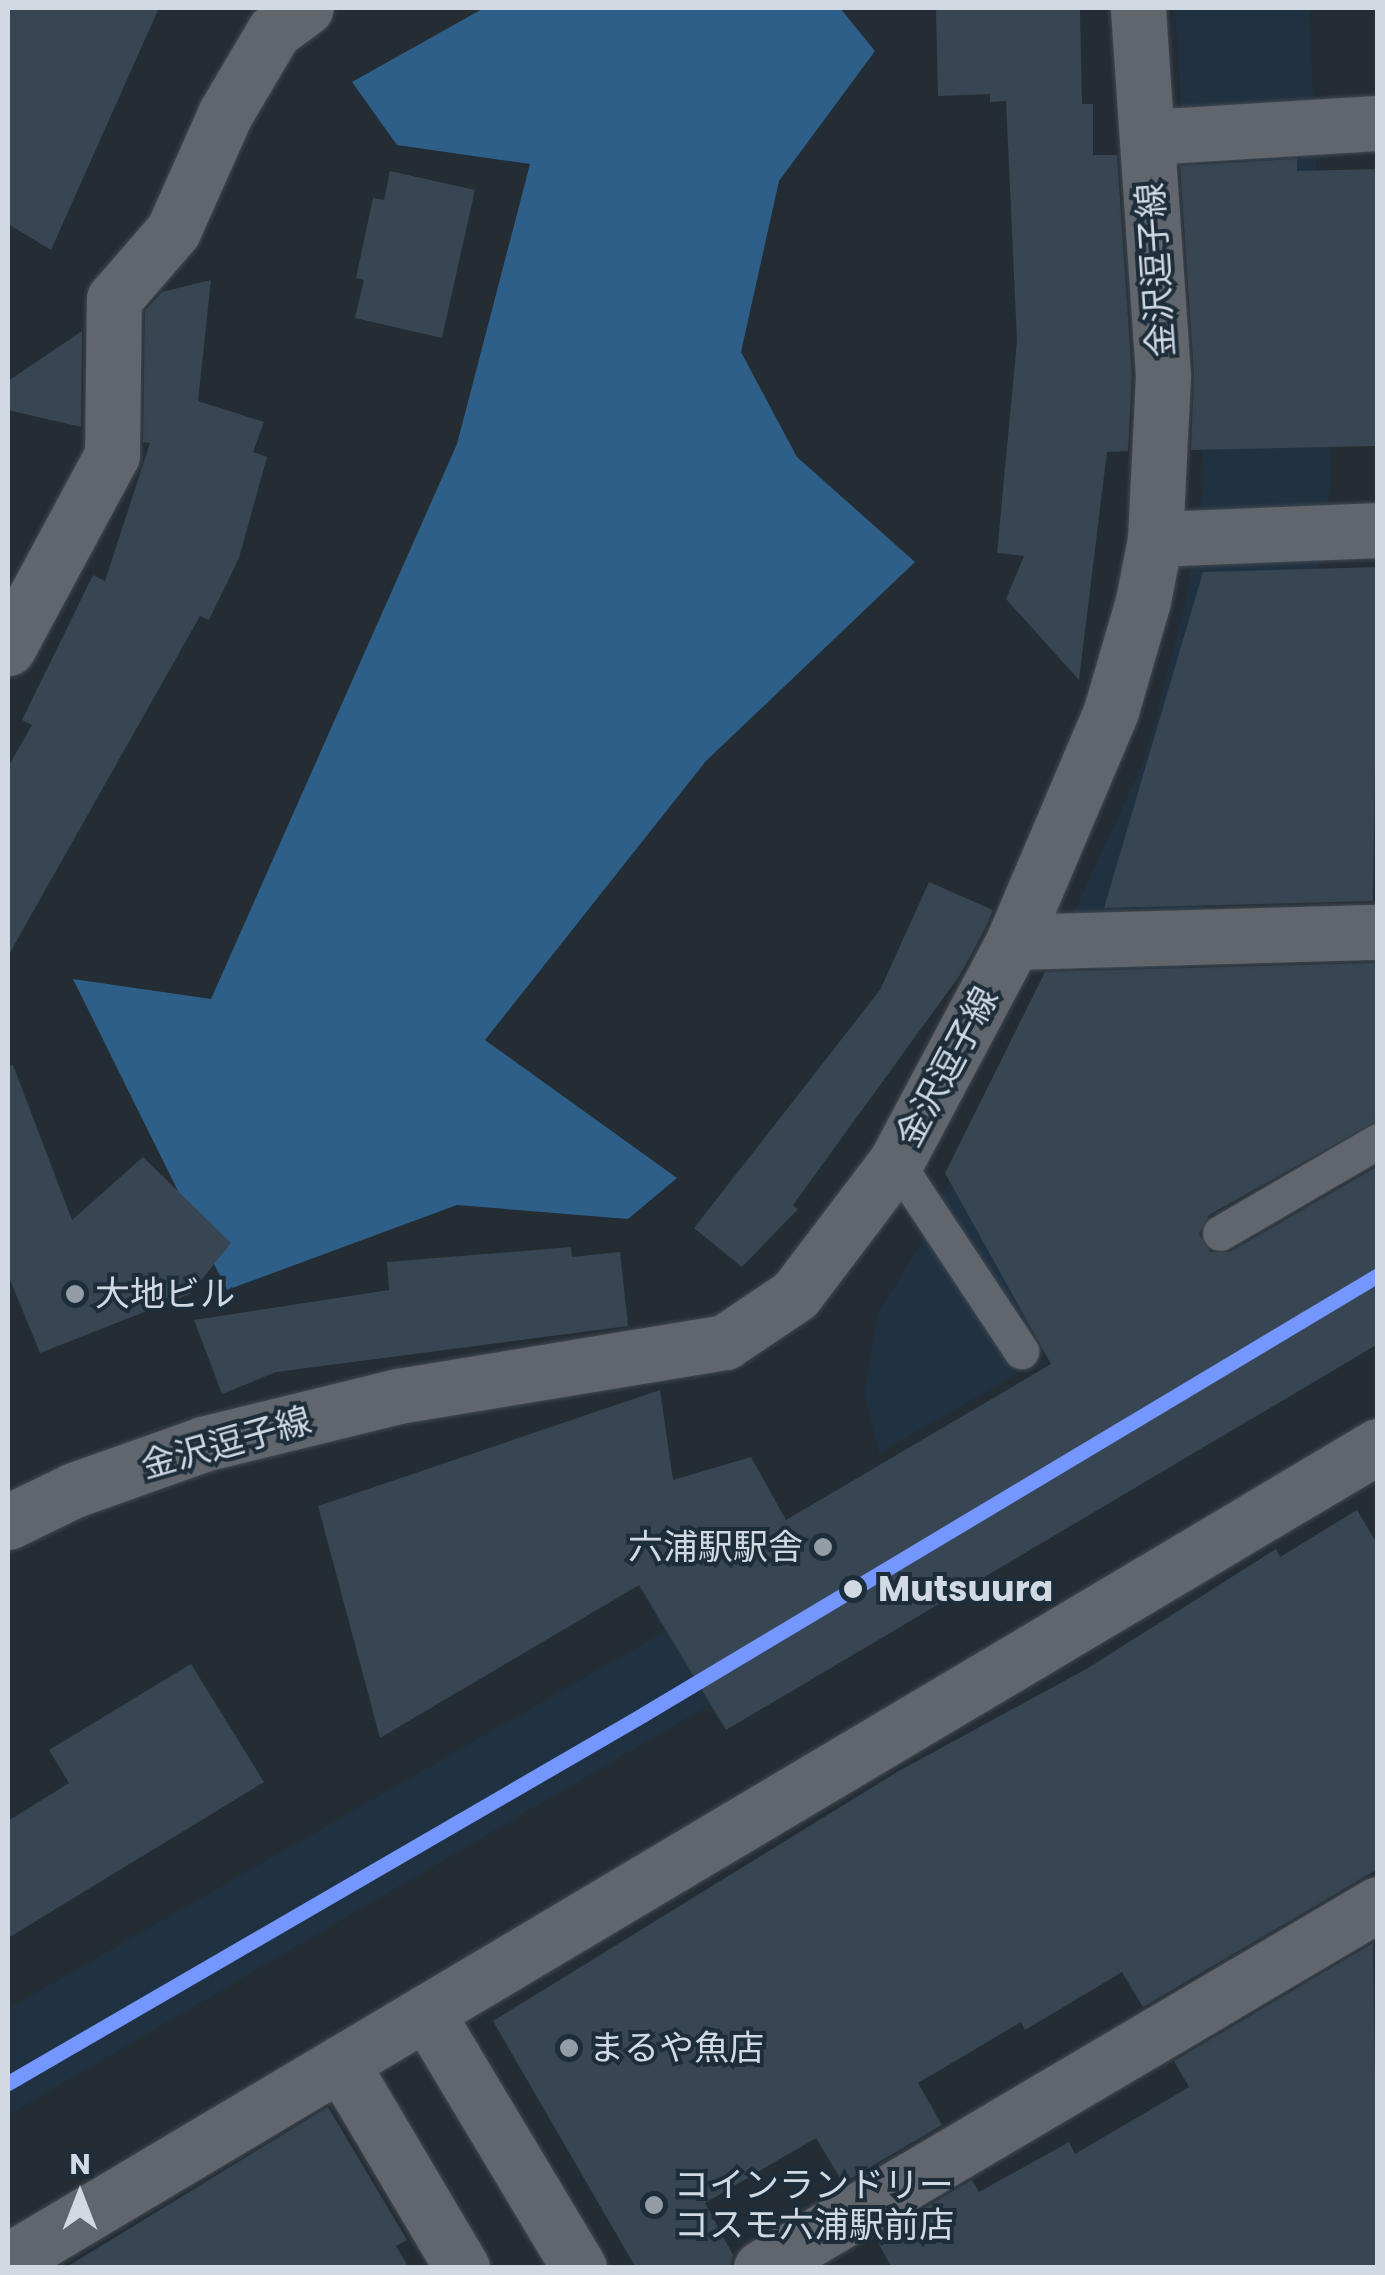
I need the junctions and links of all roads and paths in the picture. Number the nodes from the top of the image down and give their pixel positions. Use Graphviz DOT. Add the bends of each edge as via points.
graph roads {
  1 [pos="306,8"];
  2 [pos="1138,8"];
  3 [pos="1378,123"];
  4 [pos="1147,137"];
  5 [pos="1378,530"];
  6 [pos="1154,539"];
  7 [pos="8,648"];
  8 [pos="1378,932"];
  9 [pos="1013,942"];
  10 [pos="1378,1141"];
  11 [pos="896,1162"];
  12 [pos="1220,1233"];
  13 [pos="1021,1351"];
  14 [pos="1378,1446"];
  15 [pos="8,1522"];
  16 [pos="1378,1904"];
  17 [pos="426,2012"];
  18 [pos="341,2062"];
  19 [pos="8,2261"];
  20 [pos="462,2268"];
  21 [pos="579,2268"];
  22 [pos="761,2268"];
  1 -- 7 [label="street" via="274,31 225,114 174,231 114,299 112,454"];
  2 -- 4 [label="street, 金沢逗子線"];
  3 -- 4 [label="street"];
  4 -- 6 [label="street, 金沢逗子線" via="1163,376"];
  5 -- 6 [label="street"];
  6 -- 9 [label="street, 金沢逗子線" via="1111,711"];
  8 -- 9 [label="street"];
  9 -- 11 [label="street, 金沢逗子線"];
  10 -- 12 [label="lane"];
  11 -- 13 [label="lane"];
  11 -- 15 [label="street, 金沢逗子線" via="795,1295 724,1342 399,1396 204,1444 74,1490"];
  14 -- 17 [label="street"];
  16 -- 22 [label="street"];
  17 -- 18 [label="street"];
  17 -- 21 [label="street"];
  18 -- 19 [label="street"];
  18 -- 20 [label="street"];
}
